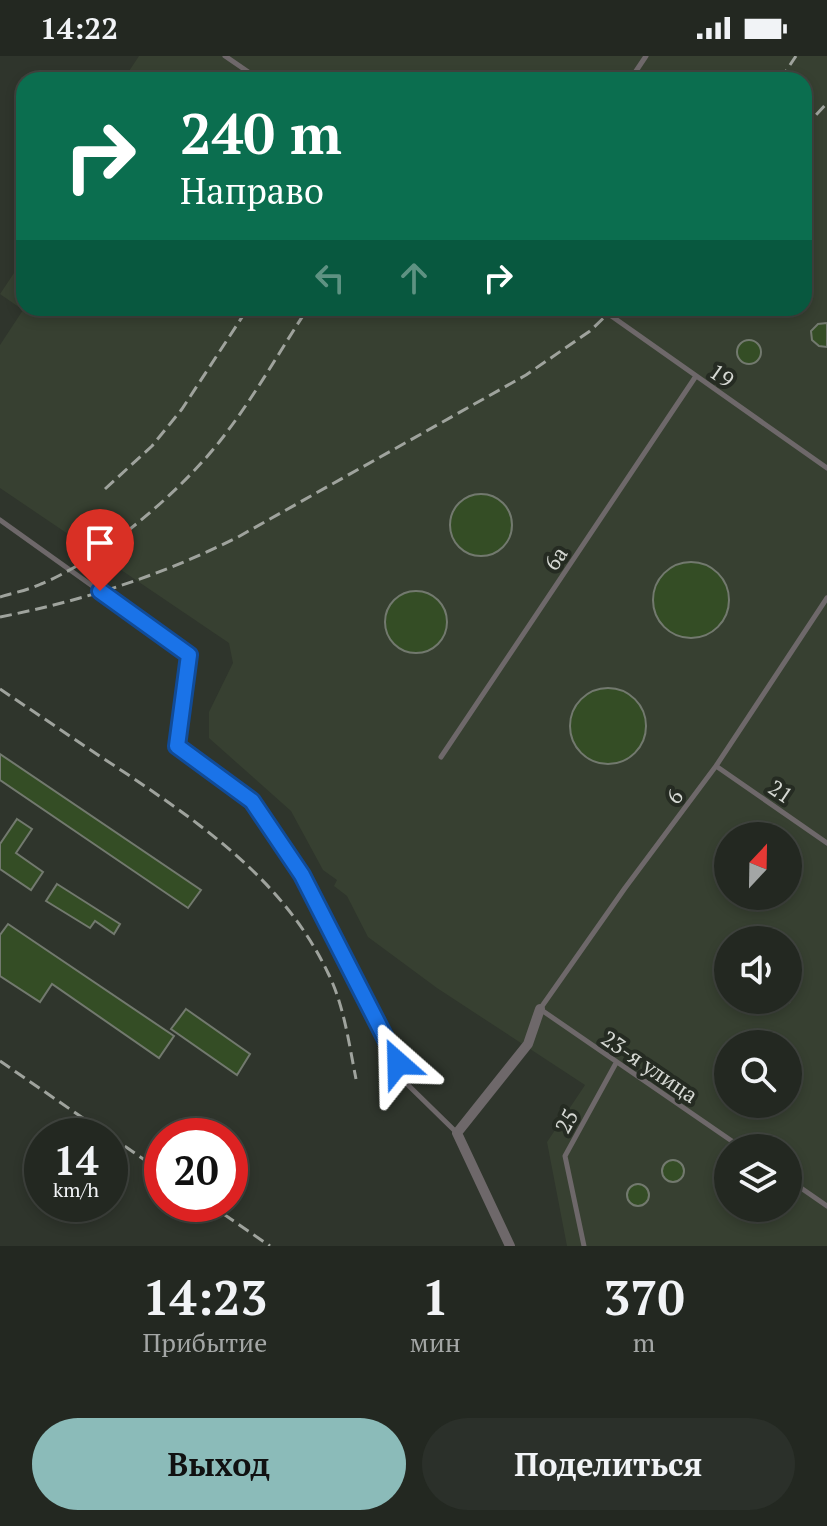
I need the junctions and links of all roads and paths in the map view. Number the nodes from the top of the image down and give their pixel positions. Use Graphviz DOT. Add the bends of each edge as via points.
graph roads {
  1 [pos="225,56"];
  2 [pos="248,72"];
  3 [pos="611,316"];
  4 [pos="696,376"];
  5 [pos="827,468"];
  6 [pos="0,520"];
  7 [pos="827,598"];
  8 [pos="441,757"];
  9 [pos="716,766"];
  10 [pos="827,843"];
  11 [pos="540,1009"];
  12 [pos="616,1063"];
  13 [pos="457,1133"];
  14 [pos="721,1134"];
  15 [pos="802,1189"];
  16 [pos="827,1206"];
  17 [pos="510,1246"];
  18 [pos="584,1246"];
  1 -- 2 [label="lane"];
  3 -- 4 [label="lane, 19"];
  4 -- 5 [label="lane, 19"];
  4 -- 8 [label="lane, 6a / 6a"];
  6 -- 13 [label="lane" via="189,655 177,746 252,801 302,875 408,1085"];
  7 -- 9 [label="lane, 6 / 6"];
  9 -- 10 [label="lane, 21 / 21"];
  9 -- 11 [label="lane, 6 / 6"];
  11 -- 12 [label="lane, 23-я улица"];
  11 -- 13 [label="street" via="528,1044"];
  12 -- 14 [label="lane, 23-я улица"];
  12 -- 18 [label="lane, 25 / 25" via="565,1156"];
  13 -- 17 [label="street"];
  15 -- 16 [label="lane"];
}
